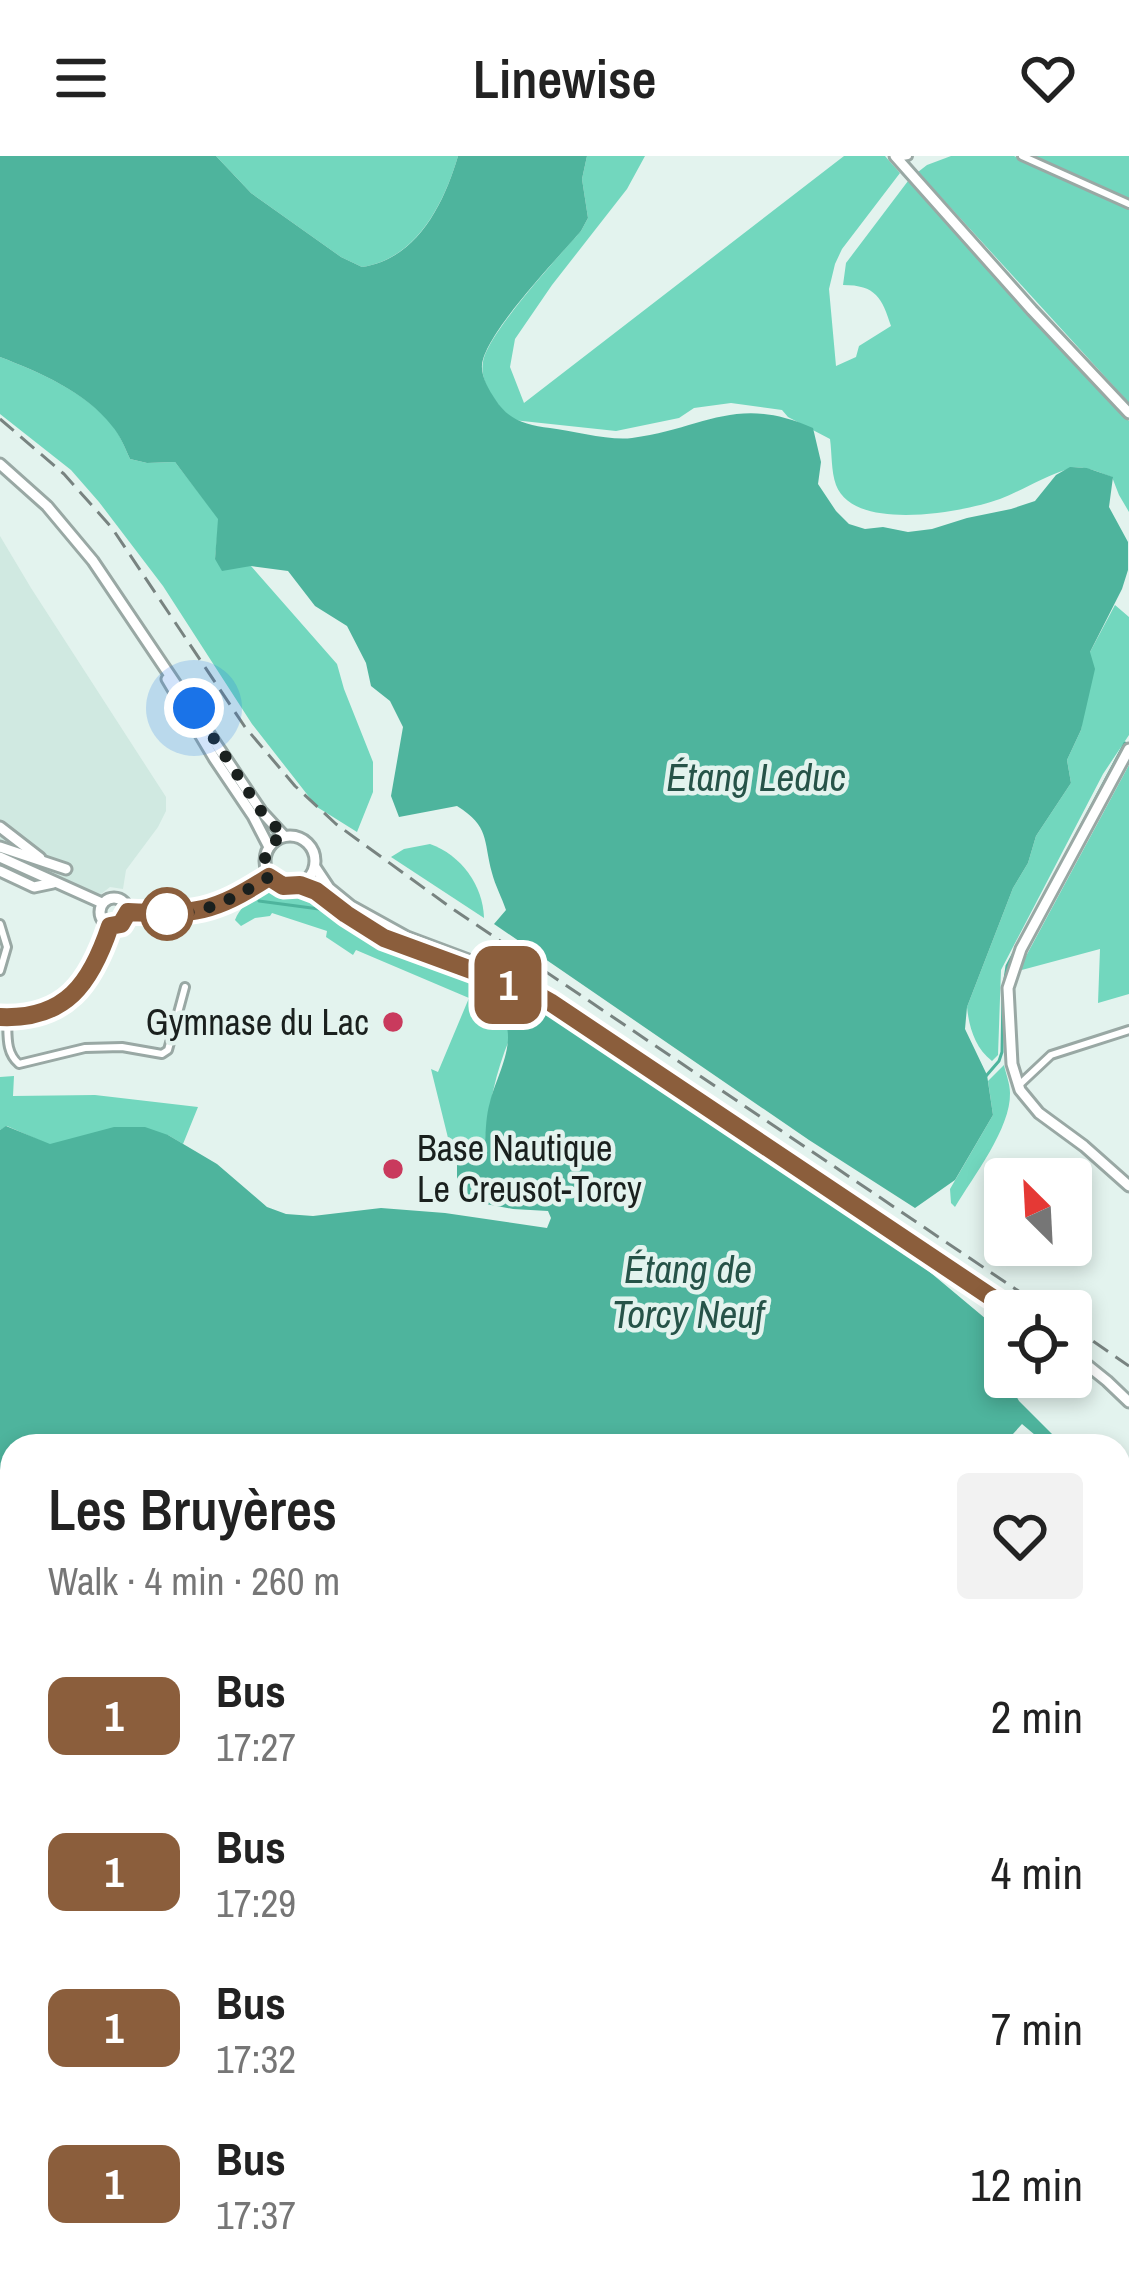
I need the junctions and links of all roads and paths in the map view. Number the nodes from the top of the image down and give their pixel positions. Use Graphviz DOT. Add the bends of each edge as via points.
graph roads {
  1 [pos="1022,156"];
  2 [pos="900,157"];
  3 [pos="1129,204"];
  4 [pos="1129,413"];
  5 [pos="0,464"];
  6 [pos="147,642"];
  7 [pos="1129,748"];
  8 [pos="0,827"];
  9 [pos="284,836"];
  10 [pos="0,847"];
  11 [pos="269,847"];
  12 [pos="0,857"];
  13 [pos="44,861"];
  14 [pos="315,867"];
  15 [pos="66,869"];
  16 [pos="0,871"];
  17 [pos="269,877"];
  18 [pos="52,883"];
  19 [pos="300,885"];
  20 [pos="102,904"];
  21 [pos="128,912"];
  22 [pos="0,924"];
  23 [pos="110,926"];
  24 [pos="0,971"];
  25 [pos="185,986"];
  26 [pos="534,993"];
  27 [pos="3,1017"];
  28 [pos="1129,1030"];
  29 [pos="1018,1086"];
  30 [pos="1129,1186"];
  31 [pos="984,1292"];
  32 [pos="1092,1368"];
  33 [pos="1129,1402"];
  1 -- 3 [label="street"];
  2 -- 4 [label="main road"];
  5 -- 6 [label="main road" via="76,540"];
  6 -- 9 [label="main road"];
  6 -- 11 [label="main road"];
  7 -- 29 [label="main road" via="1011,971"];
  8 -- 13 [label="main road"];
  9 -- 11 [label="main road"];
  9 -- 14 [label="main road" via="308,843"];
  10 -- 13 [label="main road"];
  11 -- 17 [label="main road"];
  12 -- 18 [label="main road"];
  13 -- 15 [label="main road"];
  14 -- 19 [label="main road"];
  14 -- 26 [label="main road" via="329,888 371,918"];
  16 -- 18 [label="main road" via="34,887"];
  17 -- 19 [label="main road"];
  17 -- 21 [label="main road" via="202,911"];
  18 -- 20 [label="main road"];
  19 -- 26 [label="main road" via="384,938"];
  20 -- 21 [label="main road" via="120,898"];
  20 -- 23 [label="main road"];
  21 -- 23 [label="main road"];
  22 -- 24 [label="street" via="7,947"];
  23 -- 27 [label="street" via="72,996 50,1010"];
  25 -- 27 [label="street" via="162,1054 85,1048 19,1064"];
  26 -- 31 [label="main road"];
  28 -- 29 [label="street" via="1051,1055"];
  29 -- 30 [label="main road"];
  32 -- 33 [label="main road"];
}
